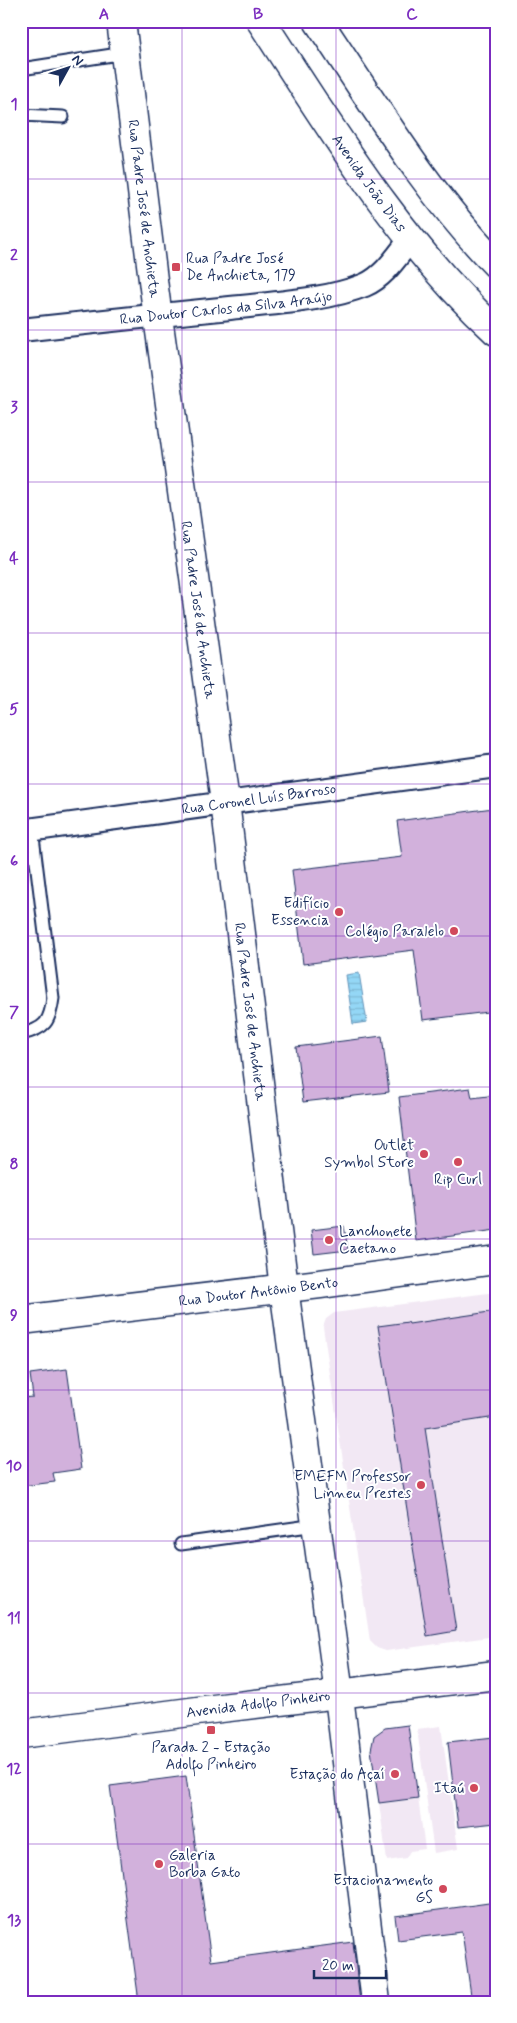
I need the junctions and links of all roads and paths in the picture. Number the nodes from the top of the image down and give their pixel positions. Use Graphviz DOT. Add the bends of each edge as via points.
graph roads {
  1 [pos="121,21"];
  2 [pos="261,21"];
  3 [pos="318,21"];
  4 [pos="125,53"];
  5 [pos="21,69"];
  6 [pos="21,115"];
  7 [pos="63,117"];
  8 [pos="410,240"];
  9 [pos="491,252"];
  10 [pos="159,316"];
  11 [pos="21,330"];
  12 [pos="496,331"];
  13 [pos="496,766"];
  14 [pos="225,802"];
  15 [pos="27,830"];
  16 [pos="21,1034"];
  17 [pos="496,1260"];
  18 [pos="284,1288"];
  19 [pos="21,1320"];
  20 [pos="316,1525"];
  21 [pos="181,1544"];
  22 [pos="496,1675"];
  23 [pos="339,1694"];
  24 [pos="21,1734"];
  25 [pos="376,2002"];
  1 -- 4 [label="street, Rua Padre José de Anchieta"];
  2 -- 8 [label="street, Avenida João Dias" via="356,167"];
  3 -- 9 [label="street" via="419,170 467,233"];
  4 -- 5 [label="lane"];
  4 -- 10 [label="street, Rua Padre José de Anchieta"];
  6 -- 7 [label="lane"];
  8 -- 10 [label="street, Rua Doutor Carlos da Silva Araújo" via="388,268 365,284 329,294 273,303"];
  8 -- 12 [label="street, Avenida João Dias"];
  10 -- 11 [label="street, Rua Doutor Carlos da Silva Araújo"];
  10 -- 14 [label="street, Rua Padre José de Anchieta"];
  13 -- 14 [label="street, Rua Coronel Luís Barroso"];
  14 -- 15 [label="street, Rua Coronel Luís Barroso"];
  14 -- 18 [label="street, Rua Padre José de Anchieta"];
  15 -- 16 [label="lane" via="53,998 51,1015 37,1031"];
  17 -- 18 [label="street, Rua Doutor Antônio Bento"];
  18 -- 19 [label="street, Rua Doutor Antônio Bento"];
  18 -- 20 [label="street, Rua Padre José de Anchieta"];
  20 -- 21 [label="lane"];
  20 -- 23 [label="street, Rua Padre José de Anchieta"];
  22 -- 23 [label="street, Avenida Adolfo Pinheiro"];
  23 -- 24 [label="street, Avenida Adolfo Pinheiro"];
  23 -- 25 [label="street, Rua Padre José de Anchieta"];
}
